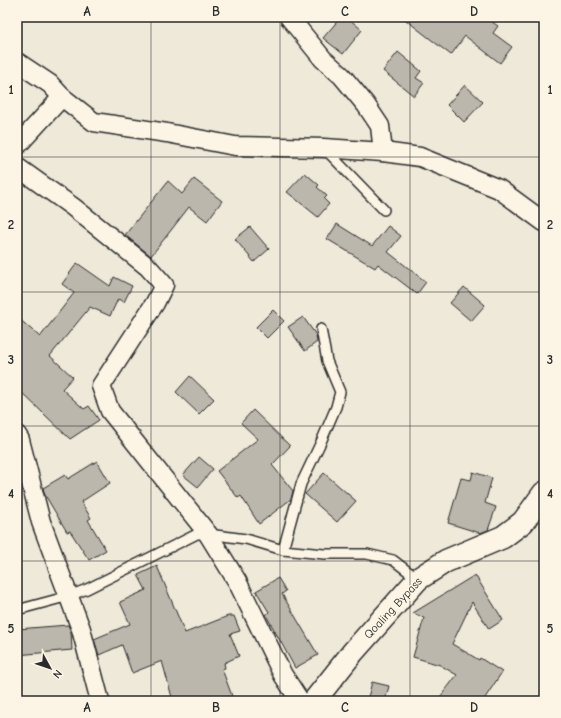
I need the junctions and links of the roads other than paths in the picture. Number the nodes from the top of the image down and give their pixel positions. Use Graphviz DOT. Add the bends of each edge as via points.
graph roads {
  1 [pos="289,17"];
  2 [pos="17,62"];
  3 [pos="62,97"];
  4 [pos="17,146"];
  5 [pos="324,148"];
  6 [pos="383,152"];
  7 [pos="17,167"];
  8 [pos="384,210"];
  9 [pos="544,222"];
  10 [pos="321,329"];
  11 [pos="17,435"];
  12 [pos="544,493"];
  13 [pos="208,534"];
  14 [pos="283,550"];
  15 [pos="418,579"];
  16 [pos="69,596"];
  17 [pos="17,610"];
  18 [pos="100,701"];
  19 [pos="300,701"];
  20 [pos="314,701"];
  1 -- 6 [label="street" via="369,110 380,126"];
  2 -- 3 [label="street" via="50,84"];
  3 -- 4 [label="street"];
  3 -- 5 [label="street" via="94,122 235,146"];
  5 -- 6 [label="street"];
  5 -- 8 [label="lane"];
  6 -- 9 [label="street" via="420,158 484,183 499,190"];
  7 -- 13 [label="street" via="73,207 148,267 164,285 101,386 110,411"];
  10 -- 14 [label="lane" via="327,361 340,392 322,442 302,484"];
  11 -- 16 [label="street" via="41,522"];
  12 -- 15 [label="main road, Qoaling Bypass" via="523,522 503,537 446,561"];
  13 -- 14 [label="lane" via="246,539"];
  13 -- 16 [label="lane" via="197,534"];
  13 -- 19 [label="street"];
  14 -- 15 [label="lane" via="324,554 367,554 393,560"];
  15 -- 20 [label="main road, Qoaling Bypass" via="352,652"];
  16 -- 17 [label="lane"];
  16 -- 18 [label="street" via="81,629"];
}
